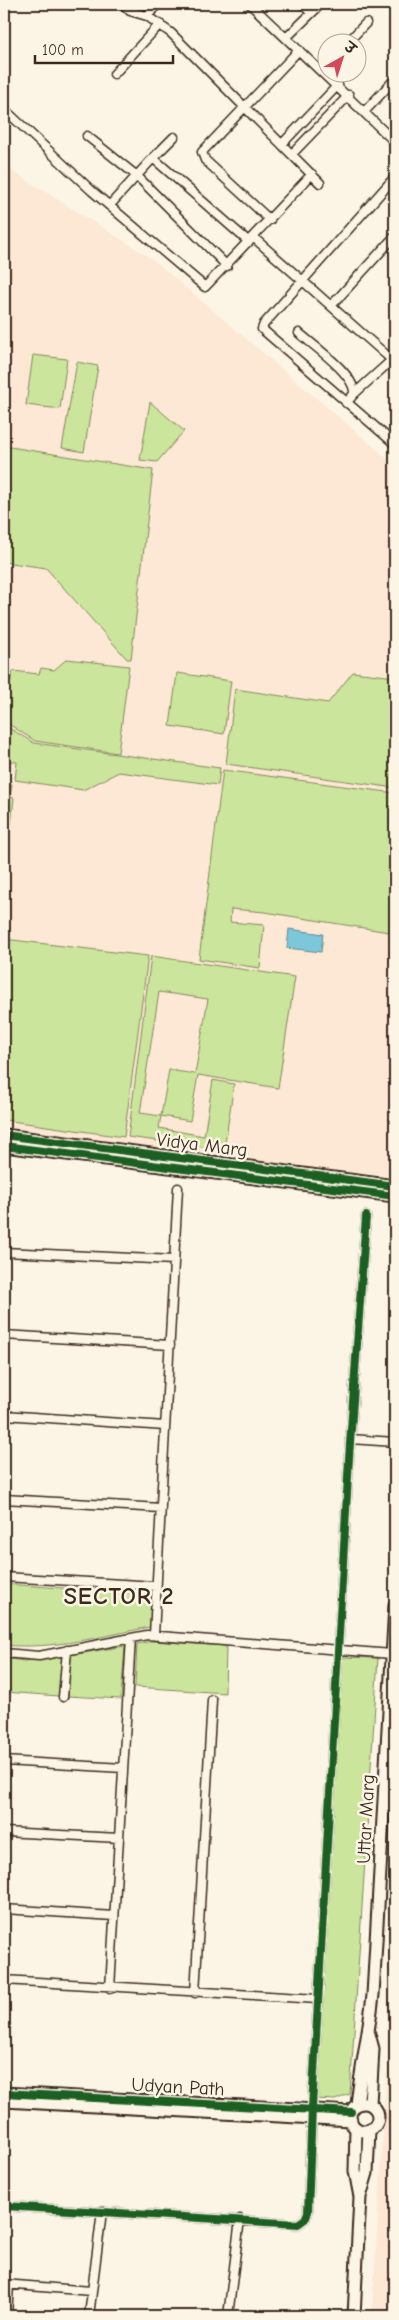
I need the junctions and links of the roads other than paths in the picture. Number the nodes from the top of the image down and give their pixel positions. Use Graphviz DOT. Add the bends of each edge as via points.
graph roads {
  1 [pos="123,4"];
  2 [pos="158,4"];
  3 [pos="250,4"];
  4 [pos="302,4"];
  5 [pos="320,4"];
  6 [pos="312,13"];
  7 [pos="147,16"];
  8 [pos="366,23"];
  9 [pos="160,24"];
  10 [pos="357,32"];
  11 [pos="286,38"];
  12 [pos="299,50"];
  13 [pos="316,62"];
  14 [pos="114,74"];
  15 [pos="395,79"];
  16 [pos="336,82"];
  17 [pos="338,85"];
  18 [pos="349,95"];
  19 [pos="244,108"];
  20 [pos="4,109"];
  21 [pos="365,111"];
  22 [pos="87,136"];
  23 [pos="174,137"];
  24 [pos="395,142"];
  25 [pos="282,144"];
  26 [pos="292,154"];
  27 [pos="154,158"];
  28 [pos="312,174"];
  29 [pos="137,176"];
  30 [pos="395,177"];
  31 [pos="320,183"];
  32 [pos="110,205"];
  33 [pos="270,220"];
  34 [pos="395,236"];
  35 [pos="251,240"];
  36 [pos="227,266"];
  37 [pos="303,281"];
  38 [pos="331,306"];
  39 [pos="300,333"];
  40 [pos="393,358"];
  41 [pos="354,394"];
  42 [pos="346,403"];
  43 [pos="395,444"];
  44 [pos="4,1135"];
  45 [pos="4,1146"];
  46 [pos="395,1186"];
  47 [pos="178,1188"];
  48 [pos="395,1196"];
  49 [pos="366,1216"];
  50 [pos="4,1252"];
  51 [pos="174,1260"];
  52 [pos="4,1335"];
  53 [pos="170,1345"];
  54 [pos="4,1415"];
  55 [pos="165,1426"];
  56 [pos="350,1439"];
  57 [pos="395,1442"];
  58 [pos="4,1499"];
  59 [pos="161,1508"];
  60 [pos="4,1577"];
  61 [pos="156,1586"];
  62 [pos="395,1605"];
  63 [pos="154,1635"];
  64 [pos="131,1638"];
  65 [pos="67,1650"];
  66 [pos="338,1650"];
  67 [pos="4,1653"];
  68 [pos="392,1654"];
  69 [pos="393,1672"];
  70 [pos="63,1697"];
  71 [pos="212,1700"];
  72 [pos="4,1761"];
  73 [pos="124,1768"];
  74 [pos="4,1832"];
  75 [pos="119,1838"];
  76 [pos="4,1909"];
  77 [pos="114,1916"];
  78 [pos="4,1980"];
  79 [pos="110,1988"];
  80 [pos="195,1992"];
  81 [pos="318,1999"];
  82 [pos="369,2034"];
  83 [pos="4,2093"];
  84 [pos="4,2101"];
  85 [pos="370,2104"];
  86 [pos="312,2112"];
  87 [pos="354,2116"];
  88 [pos="369,2130"];
  89 [pos="360,2197"];
  90 [pos="4,2206"];
  91 [pos="102,2211"];
  92 [pos="240,2220"];
  93 [pos="6,2285"];
  94 [pos="91,2291"];
  95 [pos="7,2316"];
  96 [pos="89,2316"];
  97 [pos="228,2316"];
  98 [pos="354,2316"];
  1 -- 7 [label="street" via="130,11"];
  2 -- 7 [label="street"];
  3 -- 11 [label="street"];
  4 -- 6 [label="street"];
  5 -- 6 [label="street"];
  6 -- 11 [label="street"];
  7 -- 9 [label="street"];
  8 -- 10 [label="street"];
  9 -- 14 [label="street"];
  9 -- 19 [label="street"];
  11 -- 12 [label="street"];
  12 -- 13 [label="street"];
  12 -- 19 [label="street"];
  15 -- 21 [label="street"];
  16 -- 17 [label="street"];
  17 -- 18 [label="street"];
  17 -- 25 [label="street"];
  18 -- 21 [label="street"];
  18 -- 26 [label="street"];
  19 -- 25 [label="street"];
  19 -- 33 [label="street" via="204,149 202,156"];
  20 -- 32 [label="street"];
  21 -- 24 [label="street"];
  22 -- 29 [label="street"];
  23 -- 27 [label="street"];
  25 -- 26 [label="street"];
  26 -- 28 [label="street"];
  27 -- 29 [label="street"];
  27 -- 35 [label="street"];
  28 -- 31 [label="street"];
  28 -- 33 [label="street"];
  29 -- 32 [label="street"];
  29 -- 36 [label="street"];
  30 -- 37 [label="street"];
  32 -- 36 [label="street" via="205,287"];
  33 -- 35 [label="street"];
  34 -- 38 [label="street"];
  35 -- 36 [label="street"];
  35 -- 37 [label="street"];
  37 -- 38 [label="street"];
  37 -- 42 [label="street" via="262,329"];
  38 -- 40 [label="street"];
  39 -- 41 [label="street" via="345,374 353,384"];
  40 -- 41 [label="street"];
  41 -- 42 [label="street"];
  42 -- 43 [label="street"];
  44 -- 46 [label="main road, Vidya Marg"];
  45 -- 48 [label="main road, Vidya Marg"];
  47 -- 51 [label="street"];
  49 -- 56 [label="street"];
  50 -- 51 [label="street"];
  51 -- 53 [label="street"];
  52 -- 53 [label="street"];
  53 -- 55 [label="street"];
  54 -- 55 [label="street"];
  55 -- 59 [label="street"];
  56 -- 57 [label="street"];
  56 -- 66 [label="street"];
  58 -- 59 [label="street"];
  59 -- 61 [label="street"];
  60 -- 61 [label="street"];
  61 -- 63 [label="street"];
  62 -- 68 [label="main road, Uttar Marg"];
  63 -- 64 [label="street"];
  63 -- 66 [label="street"];
  64 -- 65 [label="street"];
  64 -- 73 [label="street"];
  65 -- 67 [label="street" via="39,1656"];
  65 -- 70 [label="street"];
  66 -- 68 [label="street"];
  66 -- 81 [label="street"];
  68 -- 69 [label="main road, Uttar Marg"];
  69 -- 82 [label="main road, Uttar Marg"];
  71 -- 80 [label="street"];
  72 -- 73 [label="street"];
  73 -- 75 [label="street"];
  74 -- 75 [label="street"];
  75 -- 77 [label="street"];
  76 -- 77 [label="street"];
  77 -- 79 [label="street"];
  78 -- 79 [label="street"];
  79 -- 80 [label="street"];
  80 -- 81 [label="street"];
  81 -- 86 [label="street"];
  82 -- 85 [label="main road, Uttar Marg" via="373,2049"];
  82 -- 87 [label="main road, Uttar Marg"];
  83 -- 86 [label="main road, Udyan Path"];
  84 -- 86 [label="main road, Udyan Path"];
  85 -- 87 [label="main road"];
  85 -- 88 [label="main road, Uttar Marg" via="377,2111 378,2120"];
  86 -- 87 [label="main road, Udyan Path"];
  86 -- 92 [label="street" via="308,2212 305,2219 298,2224"];
  87 -- 88 [label="main road"];
  87 -- 89 [label="main road, Uttar Marg" via="354,2171"];
  88 -- 89 [label="main road, Uttar Marg" via="367,2173"];
  89 -- 98 [label="main road, Uttar Marg"];
  90 -- 91 [label="street"];
  91 -- 92 [label="street"];
  91 -- 94 [label="street"];
  92 -- 97 [label="street"];
  93 -- 94 [label="street"];
  93 -- 95 [label="street"];
  94 -- 96 [label="street"];
}
